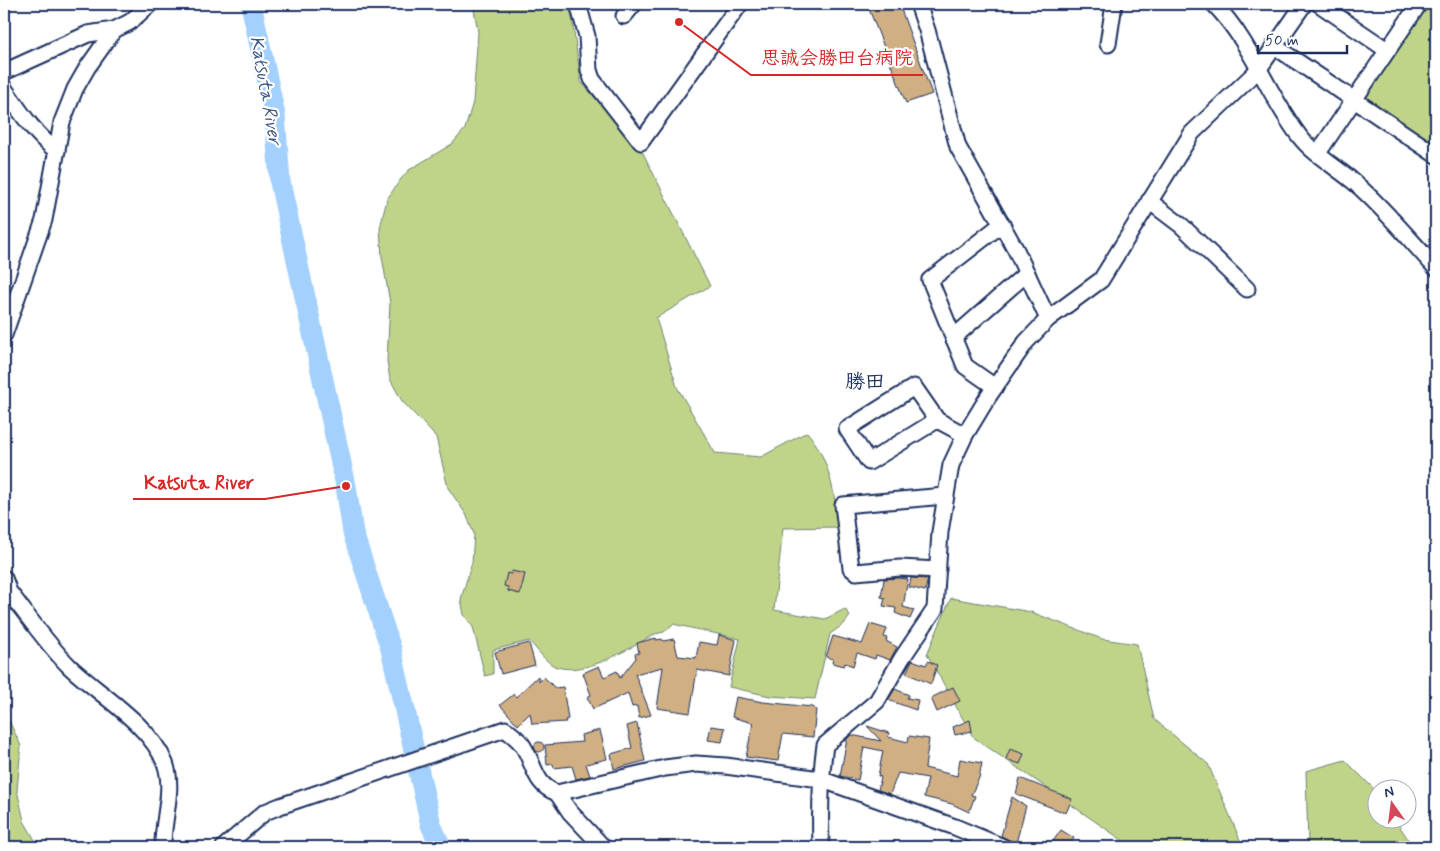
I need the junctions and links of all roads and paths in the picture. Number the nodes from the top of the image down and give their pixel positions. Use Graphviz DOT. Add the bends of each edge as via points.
graph roads {
  1 [pos="150,4"];
  2 [pos="578,4"];
  3 [pos="634,4"];
  4 [pos="740,4"];
  5 [pos="918,4"];
  6 [pos="1114,4"];
  7 [pos="1214,4"];
  8 [pos="1304,4"];
  9 [pos="1319,4"];
  10 [pos="1419,4"];
  11 [pos="624,16"];
  12 [pos="114,30"];
  13 [pos="1108,44"];
  14 [pos="1274,46"];
  15 [pos="1387,50"];
  16 [pos="1258,70"];
  17 [pos="4,72"];
  18 [pos="4,88"];
  19 [pos="1353,100"];
  20 [pos="57,151"];
  21 [pos="1318,153"];
  22 [pos="1436,155"];
  23 [pos="1149,201"];
  24 [pos="1002,224"];
  25 [pos="1436,268"];
  26 [pos="1027,273"];
  27 [pos="1247,289"];
  28 [pos="1048,319"];
  29 [pos="4,334"];
  30 [pos="954,338"];
  31 [pos="995,387"];
  32 [pos="937,420"];
  33 [pos="965,434"];
  34 [pos="945,496"];
  35 [pos="938,570"];
  36 [pos="4,578"];
  37 [pos="820,779"];
  38 [pos="557,793"];
  39 [pos="163,847"];
  40 [pos="224,847"];
  41 [pos="603,847"];
  42 [pos="821,847"];
  43 [pos="1003,847"];
  1 -- 12 [label="street" via="130,22"];
  2 -- 4 [label="street" via="587,36 592,79 641,142"];
  3 -- 11 [label="street"];
  5 -- 24 [label="street" via="958,147"];
  6 -- 13 [label="street"];
  7 -- 16 [label="street" via="1232,22 1254,56"];
  8 -- 14 [label="street"];
  9 -- 15 [label="street"];
  10 -- 15 [label="street"];
  12 -- 17 [label="street" via="88,34"];
  12 -- 20 [label="street" via="75,89 62,122"];
  14 -- 16 [label="street"];
  14 -- 19 [label="street"];
  15 -- 19 [label="street"];
  16 -- 21 [label="street" via="1301,138"];
  16 -- 23 [label="street" via="1192,133"];
  18 -- 20 [label="street" via="32,126"];
  19 -- 21 [label="street"];
  19 -- 22 [label="street"];
  20 -- 29 [label="street" via="44,220"];
  21 -- 25 [label="street" via="1356,184"];
  23 -- 27 [label="street" via="1182,226"];
  23 -- 28 [label="street" via="1101,280"];
  24 -- 26 [label="street"];
  24 -- 30 [label="street" via="930,280"];
  26 -- 28 [label="street"];
  26 -- 30 [label="street"];
  28 -- 31 [label="street" via="1026,342"];
  30 -- 31 [label="street" via="965,366"];
  31 -- 33 [label="street"];
  32 -- 32 [label="street" via="914,387 847,429 869,462"];
  32 -- 33 [label="street"];
  33 -- 34 [label="street" via="951,464"];
  34 -- 35 [label="street"];
  34 -- 35 [label="street" via="843,504 851,568 856,572 900,568"];
  35 -- 37 [label="street" via="935,608 929,620 902,658 878,701 825,745"];
  36 -- 39 [label="street" via="8,592 69,665 121,707 157,748 169,777"];
  37 -- 38 [label="street" via="696,764 634,774"];
  37 -- 42 [label="street"];
  37 -- 43 [label="street"];
  38 -- 40 [label="street" via="546,789 522,744 505,729 265,812"];
  38 -- 41 [label="street"];
}
